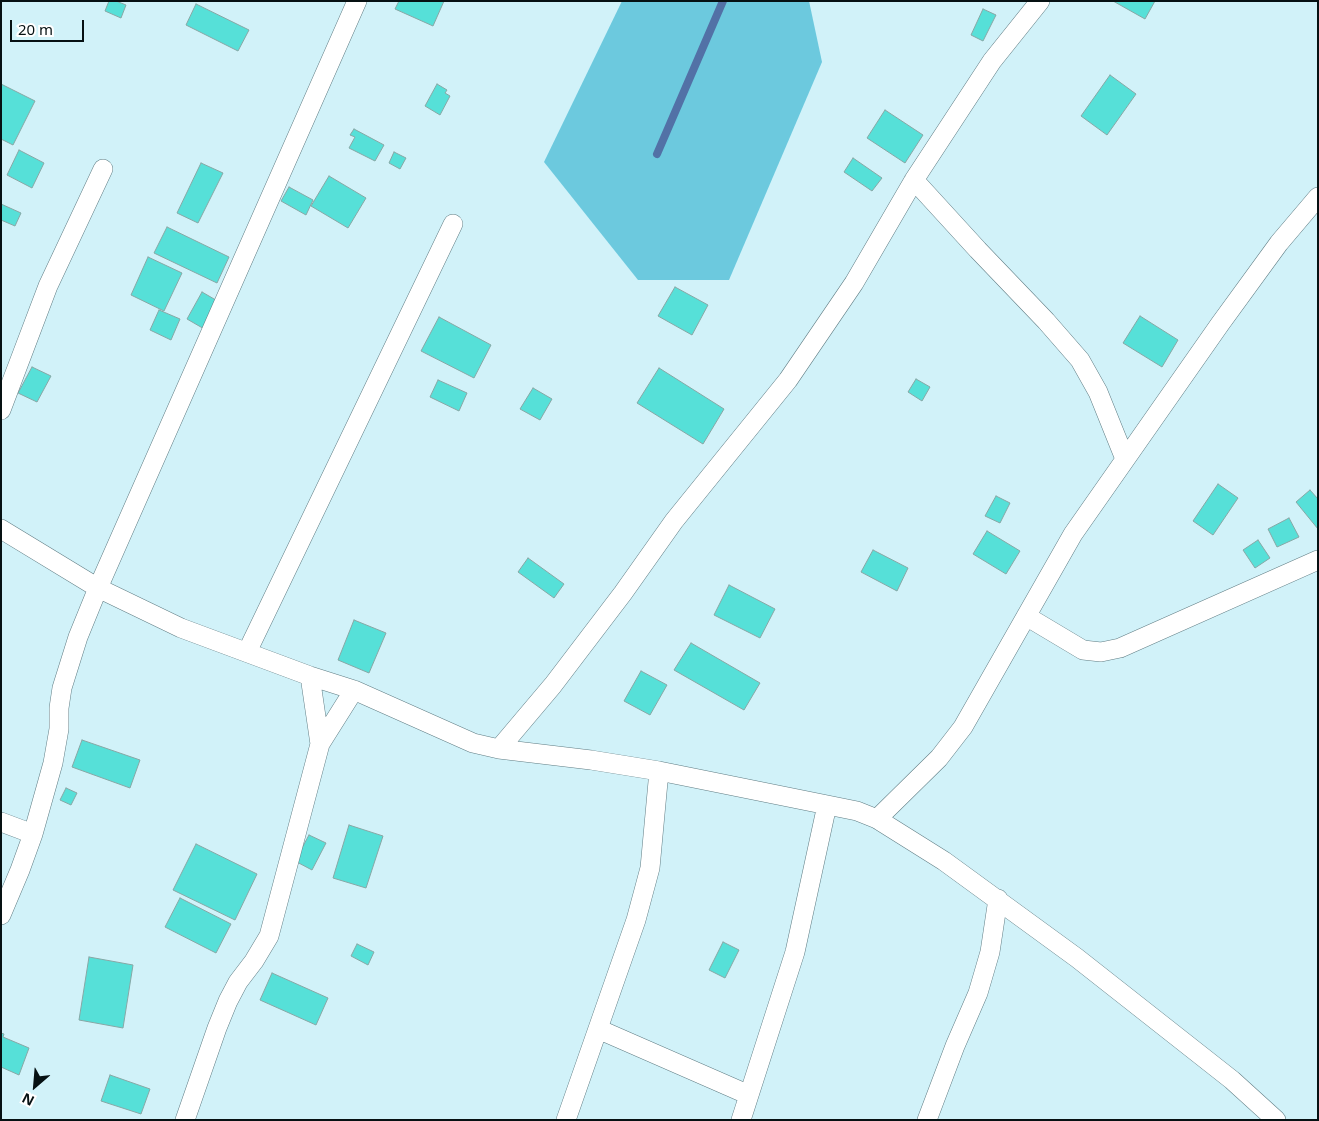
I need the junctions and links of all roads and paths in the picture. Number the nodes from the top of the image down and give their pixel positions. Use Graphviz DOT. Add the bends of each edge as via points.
graph roads {
  1 [pos="357,1"];
  2 [pos="1040,1"];
  3 [pos="103,169"];
  4 [pos="914,180"];
  5 [pos="1318,197"];
  6 [pos="453,224"];
  7 [pos="1,410"];
  8 [pos="1125,459"];
  9 [pos="1,529"];
  10 [pos="1318,560"];
  11 [pos="98,588"];
  12 [pos="1026,616"];
  13 [pos="247,652"];
  14 [pos="310,676"];
  15 [pos="354,690"];
  16 [pos="320,744"];
  17 [pos="499,749"];
  18 [pos="659,771"];
  19 [pos="827,805"];
  20 [pos="877,819"];
  21 [pos="1,822"];
  22 [pos="33,834"];
  23 [pos="998,899"];
  24 [pos="1,915"];
  25 [pos="598,1029"];
  26 [pos="749,1095"];
  27 [pos="185,1120"];
  28 [pos="566,1120"];
  29 [pos="741,1120"];
  30 [pos="927,1120"];
  31 [pos="1276,1120"];
  1 -- 11 [label="street"];
  2 -- 4 [label="street" via="992,61"];
  3 -- 7 [label="street" via="48,286"];
  4 -- 8 [label="street" via="1080,360 1098,392"];
  4 -- 17 [label="street" via="854,283 788,380 674,521 617,601"];
  5 -- 8 [label="street" via="1279,243"];
  6 -- 13 [label="street"];
  8 -- 12 [label="street" via="1073,534"];
  9 -- 11 [label="street"];
  10 -- 12 [label="street" via="1120,648 1102,652 1083,650"];
  11 -- 13 [label="street" via="181,628"];
  11 -- 22 [label="street" via="62,688 53,763"];
  12 -- 20 [label="street" via="957,734 939,758"];
  13 -- 14 [label="street"];
  14 -- 15 [label="street"];
  14 -- 16 [label="street"];
  15 -- 16 [label="street"];
  15 -- 17 [label="street" via="473,742"];
  16 -- 27 [label="street" via="269,936 228,1001"];
  17 -- 18 [label="street"];
  18 -- 19 [label="street"];
  18 -- 25 [label="street" via="650,868 636,920"];
  19 -- 20 [label="street"];
  19 -- 26 [label="street" via="795,952"];
  20 -- 23 [label="street"];
  21 -- 22 [label="street"];
  22 -- 24 [label="street"];
  23 -- 30 [label="street" via="990,952 978,993"];
  23 -- 31 [label="street" via="1203,1058"];
  25 -- 26 [label="street"];
  25 -- 28 [label="street"];
  26 -- 29 [label="street"];
}
